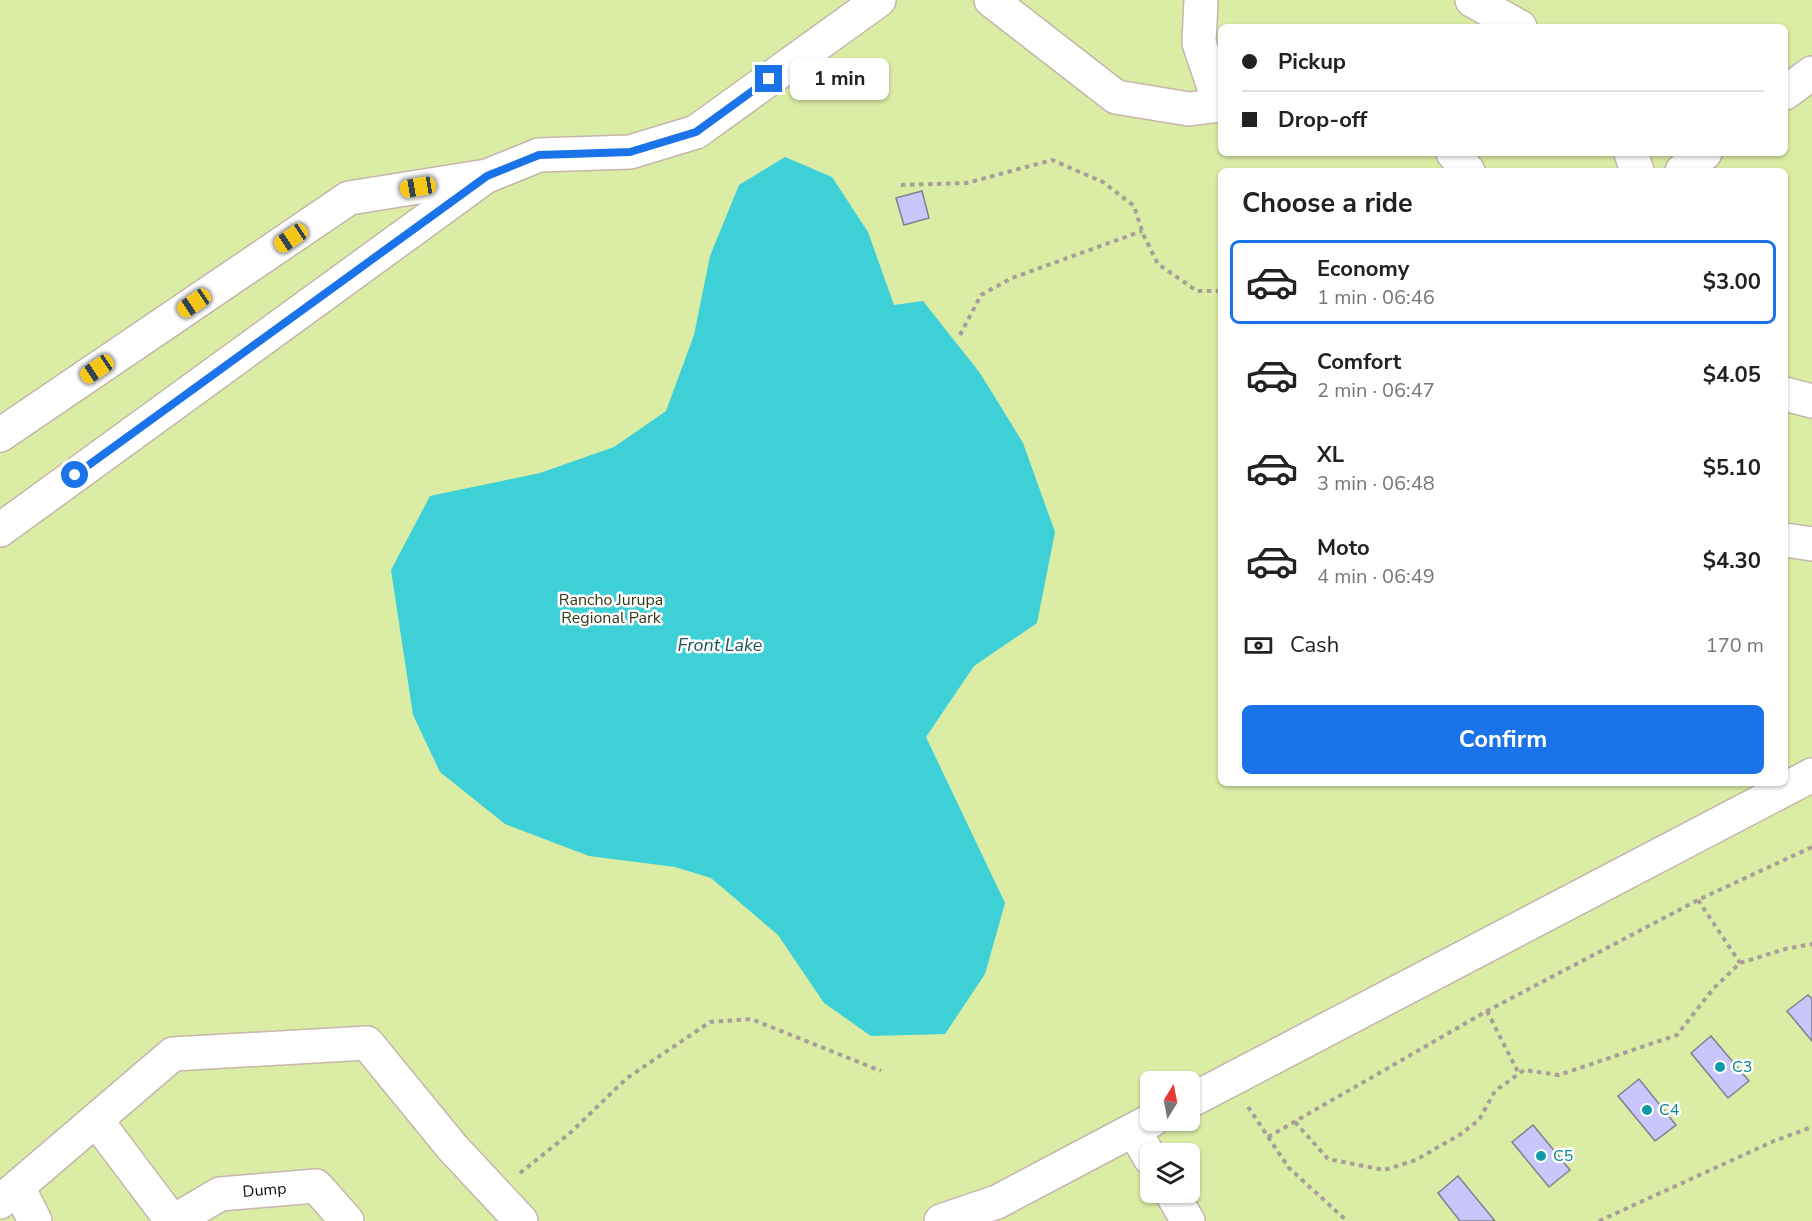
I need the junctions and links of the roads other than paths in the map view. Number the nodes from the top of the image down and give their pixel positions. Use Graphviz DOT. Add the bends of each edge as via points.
graph roads {
  1 [pos="879,0"];
  2 [pos="991,0"];
  3 [pos="1201,0"];
  4 [pos="1472,0"];
  5 [pos="1516,24"];
  6 [pos="1812,73"];
  7 [pos="1788,91"];
  8 [pos="1218,99"];
  9 [pos="1218,105"];
  10 [pos="1456,156"];
  11 [pos="1701,156"];
  12 [pos="1466,168"];
  13 [pos="1686,168"];
  14 [pos="487,176"];
  15 [pos="1788,395"];
  16 [pos="1812,400"];
  17 [pos="0,435"];
  18 [pos="0,530"];
  19 [pos="1788,540"];
  20 [pos="1812,544"];
  21 [pos="1812,775"];
  22 [pos="1200,1096"];
  23 [pos="96,1120"];
  24 [pos="1140,1127"];
  25 [pos="9,1194"];
  26 [pos="1177,1203"];
  27 [pos="512,1210"];
  28 [pos="999,1211"];
  29 [pos="35,1221"];
  30 [pos="173,1221"];
  31 [pos="347,1221"];
  32 [pos="941,1221"];
  33 [pos="1188,1221"];
  1 -- 14 [label="lane" via="696,132 630,152 539,155"];
  2 -- 9 [label="lane" via="1116,97 1189,109"];
  3 -- 8 [label="lane" via="1199,43"];
  4 -- 5 [label="lane"];
  6 -- 7 [label="lane"];
  10 -- 12 [label="lane"];
  11 -- 13 [label="lane"];
  14 -- 17 [label="lane" via="349,198"];
  14 -- 18 [label="lane"];
  15 -- 16 [label="lane"];
  19 -- 20 [label="lane"];
  21 -- 22 [label="lane"];
  23 -- 25 [label="lane"];
  23 -- 27 [label="lane" via="173,1054 366,1042 452,1147"];
  23 -- 30 [label="lane"];
  24 -- 28 [label="lane"];
  25 -- 29 [label="lane"];
  26 -- 33 [label="lane"];
  28 -- 32 [label="lane"];
  30 -- 31 [label="lane, Dump" via="220,1194 316,1186"];
}
